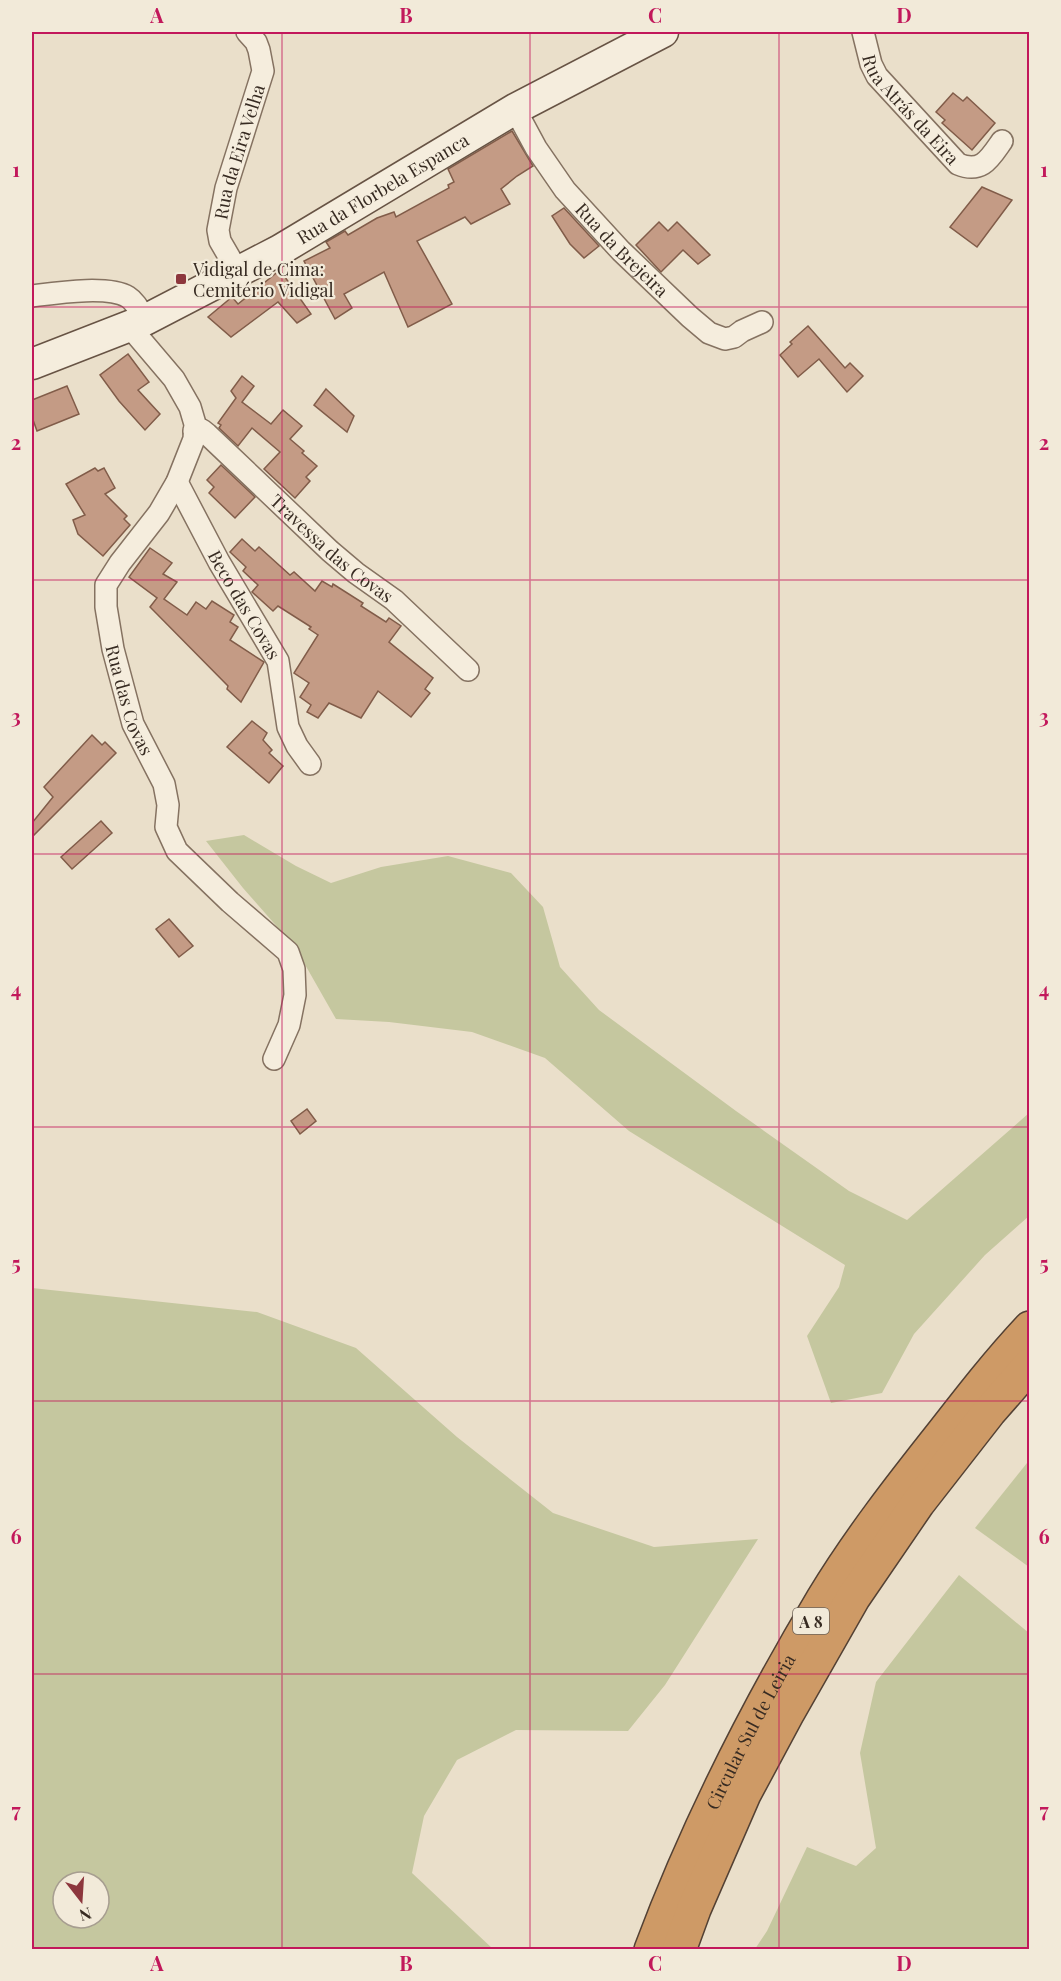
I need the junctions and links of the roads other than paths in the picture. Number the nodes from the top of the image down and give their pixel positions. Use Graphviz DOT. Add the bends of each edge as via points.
graph roads {
  1 [pos="246,32"];
  2 [pos="663,32"];
  3 [pos="863,32"];
  4 [pos="515,109"];
  5 [pos="1002,141"];
  6 [pos="238,272"];
  7 [pos="32,296"];
  8 [pos="762,322"];
  9 [pos="137,323"];
  10 [pos="32,364"];
  11 [pos="194,431"];
  12 [pos="177,482"];
  13 [pos="468,670"];
  14 [pos="310,764"];
  15 [pos="274,1059"];
  16 [pos="1029,1328"];
  17 [pos="1029,1365"];
  18 [pos="651,1950"];
  19 [pos="679,1950"];
  1 -- 6 [label="street, Rua da Eira Velha" via="256,42 263,71 225,188 218,230"];
  2 -- 4 [label="street, Rua da Florbela Espanca"];
  3 -- 5 [label="street, Rua Atrás da Eira" via="877,76 958,164 971,168 984,164"];
  4 -- 6 [label="street, Rua da Florbela Espanca"];
  4 -- 8 [label="street, Rua da Brejeira" via="565,190 690,317 710,333 726,339"];
  6 -- 9 [label="street, Rua da Florbela Espanca"];
  7 -- 9 [label="street, Rua das Covas" via="75,291 119,293 131,299"];
  9 -- 10 [label="street, Rua da Florbela Espanca"];
  9 -- 11 [label="street, Rua das Covas" via="183,393"];
  11 -- 12 [label="street, Rua das Covas"];
  11 -- 13 [label="street, Travessa das Covas" via="207,434 330,551 394,600"];
  12 -- 14 [label="street, Beco das Covas" via="278,662 288,727"];
  12 -- 15 [label="street, Rua das Covas" via="106,585 113,649 133,724 164,784 168,805 166,827 177,851 288,952 294,969 295,995 289,1025"];
  16 -- 18 [label="highway, Circular Sul de Leiria / A 8" via="909,1476 824,1598 713,1800"];
  17 -- 19 [label="highway, Circular Sul de Leiria / A 8" via="918,1503 853,1598 744,1794"];
}
